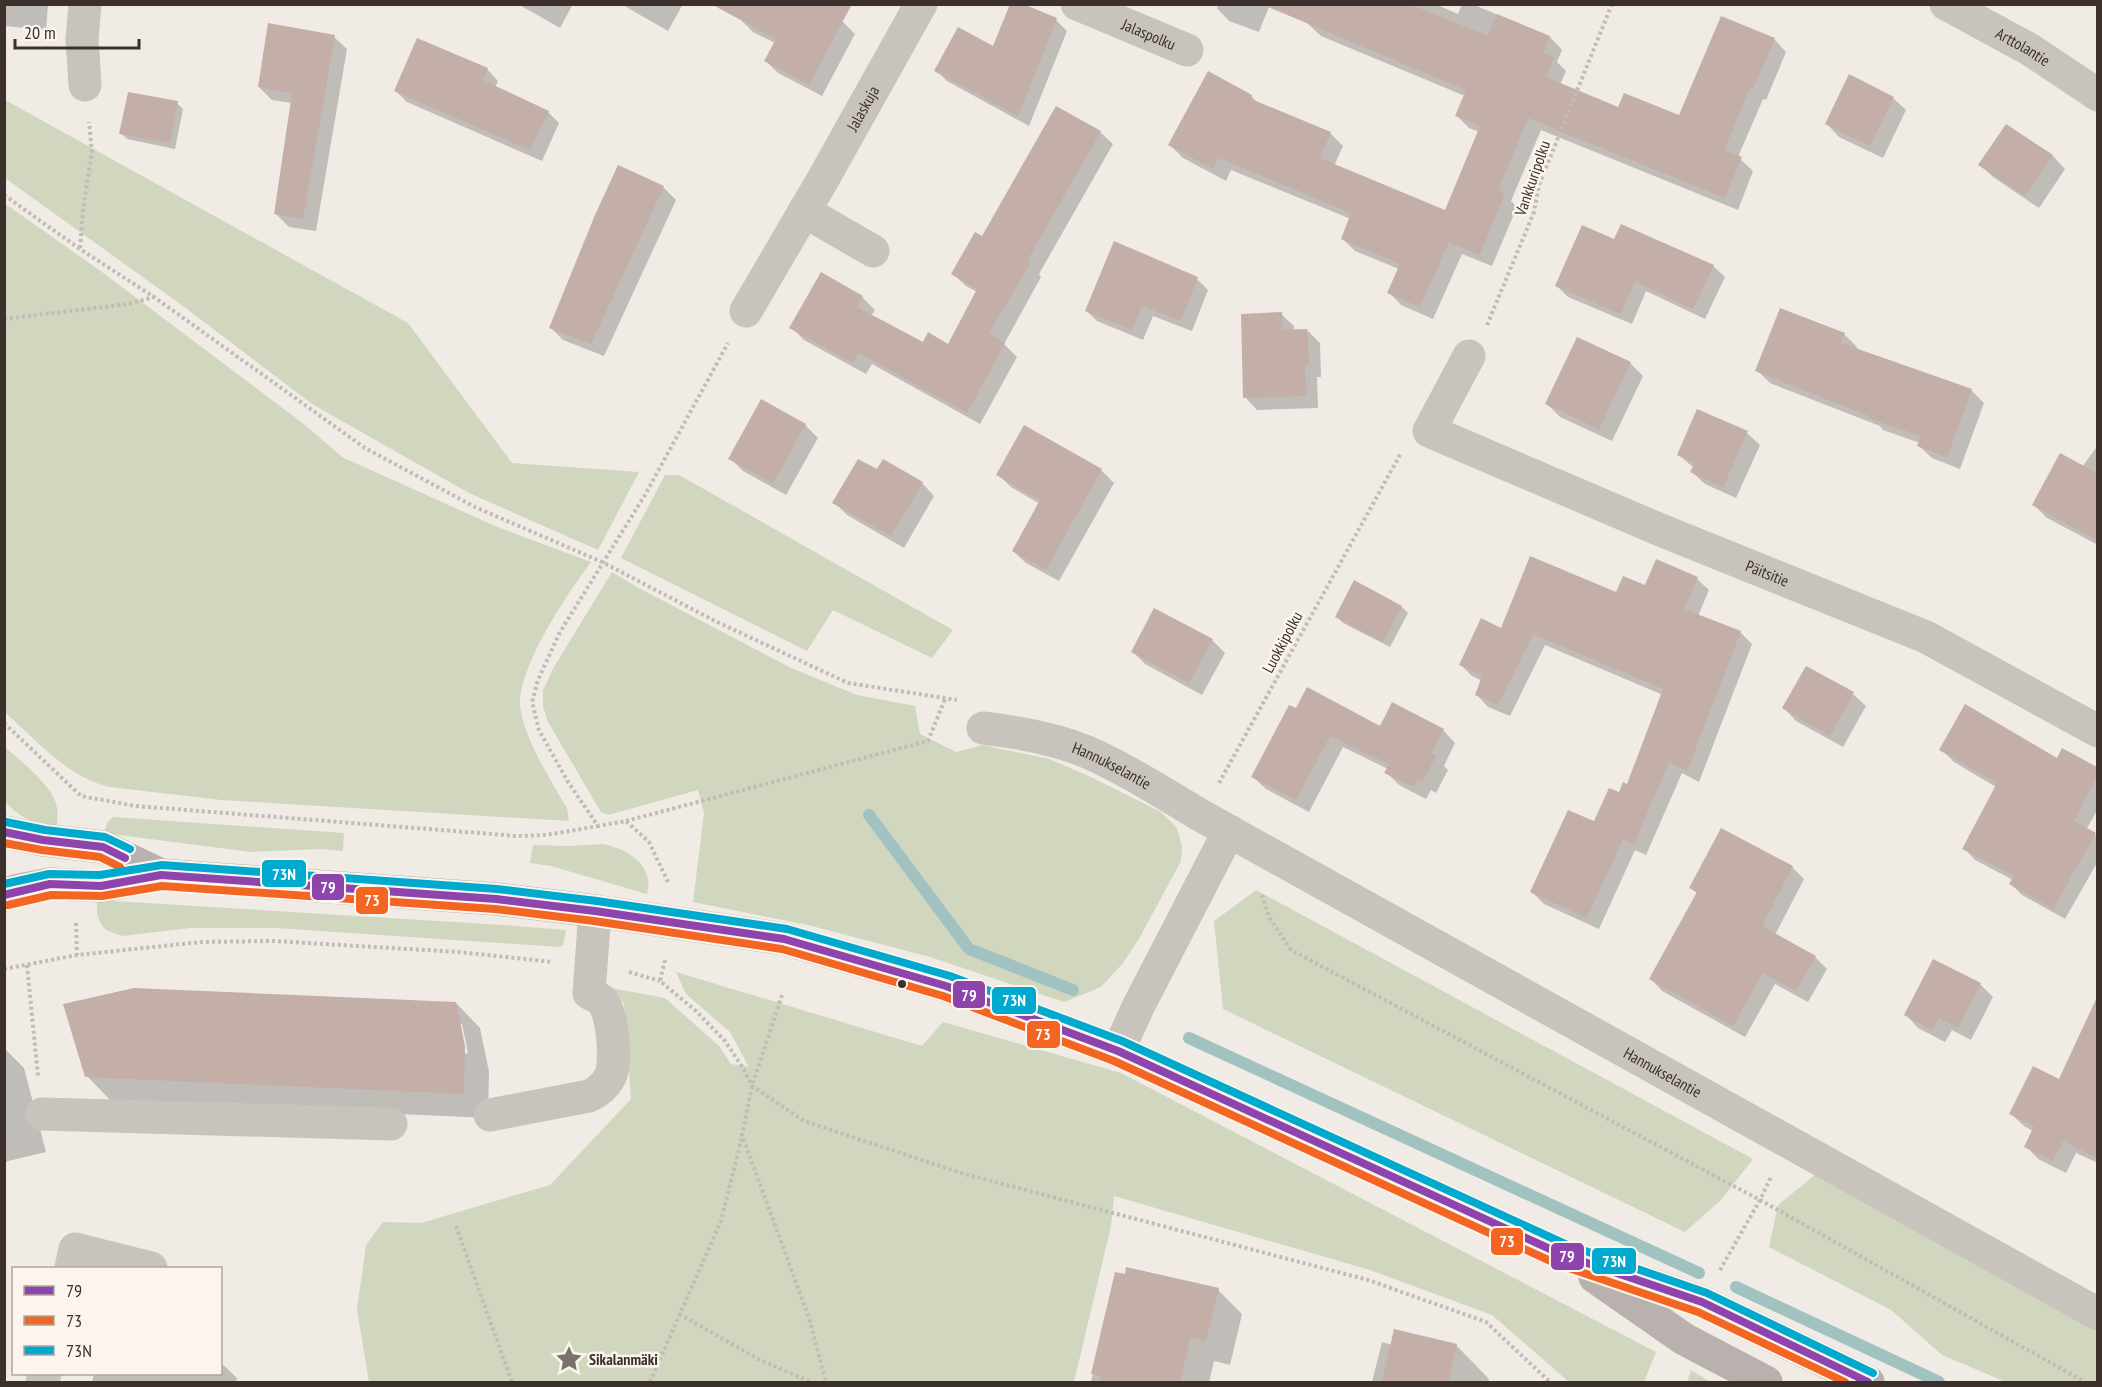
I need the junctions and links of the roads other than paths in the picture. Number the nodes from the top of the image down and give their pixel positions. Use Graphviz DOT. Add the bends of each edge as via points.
graph roads {
  1 [pos="85,4"];
  2 [pos="921,4"];
  3 [pos="1077,4"];
  4 [pos="1946,4"];
  5 [pos="1187,50"];
  6 [pos="85,85"];
  7 [pos="2097,95"];
  8 [pos="804,211"];
  9 [pos="873,251"];
  10 [pos="746,311"];
  11 [pos="1469,356"];
  12 [pos="983,728"];
  13 [pos="2097,731"];
  14 [pos="1229,831"];
  15 [pos="4,832"];
  16 [pos="161,875"];
  17 [pos="4,895"];
  18 [pos="595,911"];
  19 [pos="1118,1051"];
  20 [pos="42,1114"];
  21 [pos="490,1115"];
  22 [pos="391,1124"];
  23 [pos="1562,1254"];
  24 [pos="71,1267"];
  25 [pos="147,1267"];
  26 [pos="2097,1314"];
  27 [pos="1766,1383"];
  28 [pos="1868,1383"];
  1 -- 6 [label="street"];
  2 -- 8 [label="street, Jalaskuja"];
  3 -- 5 [label="street, Jalaspolku"];
  4 -- 7 [label="street, Arttolantie" via="2029,49"];
  8 -- 9 [label="street"];
  8 -- 10 [label="street, Jalaskuja"];
  11 -- 13 [label="street, Päitsitie" via="1423,436 1926,637"];
  12 -- 14 [label="street, Hannukselantie" via="1026,734 1084,751"];
  14 -- 19 [label="street"];
  14 -- 26 [label="street, Hannukselantie"];
  15 -- 16 [label="main road" via="103,847"];
  16 -- 17 [label="main road" via="101,886 50,884"];
  16 -- 18 [label="main road" via="496,899"];
  18 -- 19 [label="main road" via="784,939 946,986"];
  18 -- 21 [label="street" via="588,993 602,1000 609,1015 614,1062 611,1076 600,1091 589,1096"];
  19 -- 23 [label="main road"];
  20 -- 22 [label="street"];
  23 -- 27 [label="main road" via="1684,1339"];
  23 -- 28 [label="main road" via="1702,1302"];
  24 -- 25 [label="street" via="75,1249"];
}
